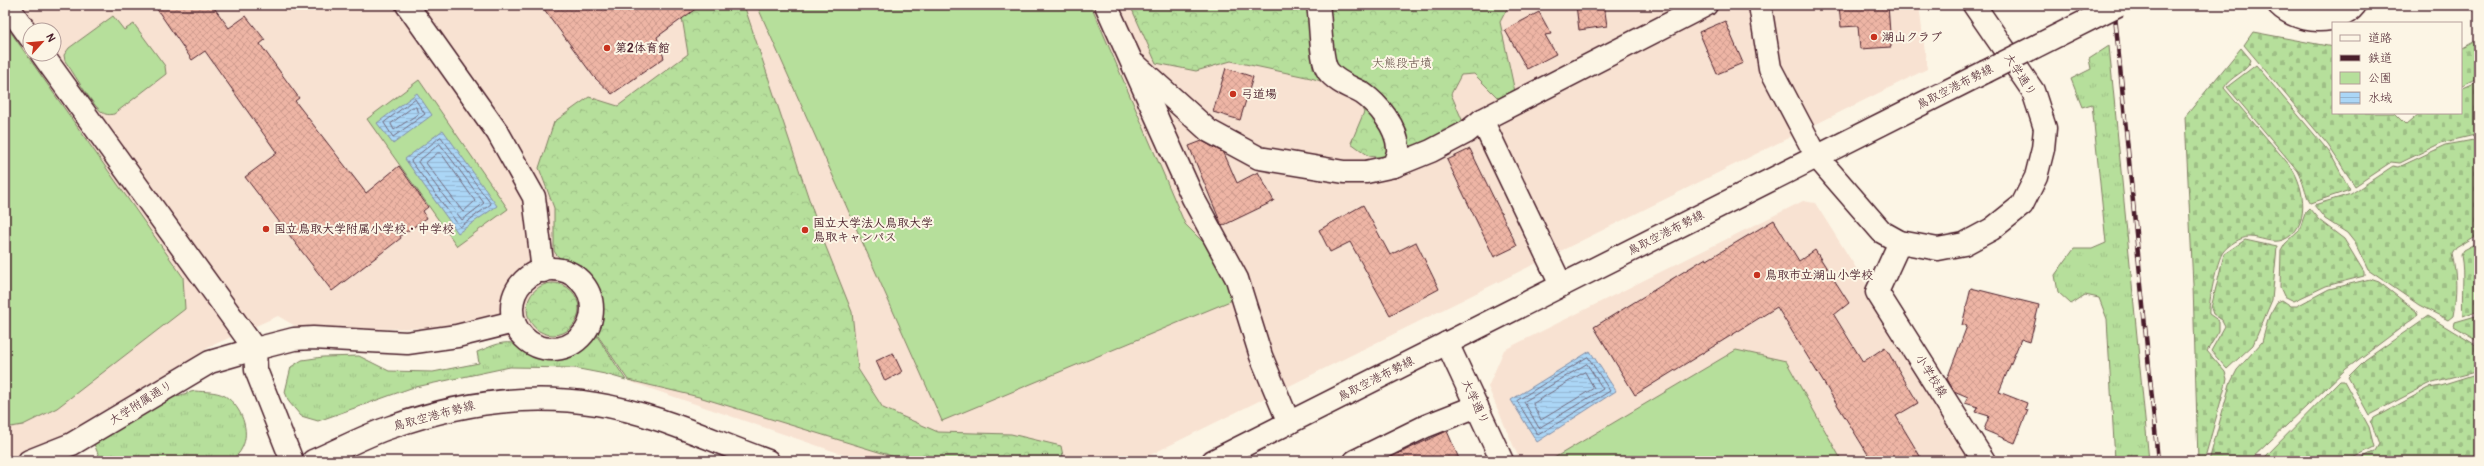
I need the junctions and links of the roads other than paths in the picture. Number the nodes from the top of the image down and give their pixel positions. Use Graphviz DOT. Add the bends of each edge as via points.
graph roads {
  1 [pos="7,5"];
  2 [pos="407,5"];
  3 [pos="1106,5"];
  4 [pos="1318,5"];
  5 [pos="1706,5"];
  6 [pos="1760,5"];
  7 [pos="1974,5"];
  8 [pos="2118,5"];
  9 [pos="2278,5"];
  10 [pos="2355,5"];
  11 [pos="22,26"];
  12 [pos="1130,60"];
  13 [pos="48,62"];
  14 [pos="1482,120"];
  15 [pos="1817,157"];
  16 [pos="1394,166"];
  17 [pos="1900,242"];
  18 [pos="543,270"];
  19 [pos="1561,285"];
  20 [pos="514,322"];
  21 [pos="1447,343"];
  22 [pos="255,349"];
  23 [pos="1478,406"];
  24 [pos="1289,423"];
  25 [pos="730,455"];
  26 [pos="1363,459"];
  27 [pos="29,461"];
  28 [pos="292,461"];
  29 [pos="313,461"];
  30 [pos="768,461"];
  31 [pos="1214,461"];
  32 [pos="1502,461"];
  33 [pos="1984,461"];
  1 -- 11 [label="street"];
  2 -- 18 [label="street" via="498,133 534,197"];
  3 -- 12 [label="street"];
  4 -- 16 [label="street" via="1322,46 1328,71 1380,108 1399,148"];
  5 -- 14 [label="street"];
  6 -- 15 [label="street, 大学通り" via="1770,68"];
  7 -- 17 [label="street, 大学通り" via="2033,91 2039,106 2045,128 2036,177 2022,205 1992,229 1964,244 1938,249"];
  8 -- 15 [label="street, 鳥取空港布勢線, bridge"];
  9 -- 10 [label="street" via="2287,14 2318,21 2337,18"];
  12 -- 16 [label="street" via="1209,132 1259,158 1344,172 1366,172"];
  12 -- 24 [label="street" via="1193,198 1237,279 1261,356"];
  13 -- 22 [label="street"];
  14 -- 16 [label="street" via="1467,132 1431,151"];
  14 -- 19 [label="street"];
  15 -- 17 [label="street, 大学通り" via="1882,232"];
  15 -- 19 [label="street, 鳥取空港布勢線"];
  17 -- 33 [label="street, 小学校線" via="1877,292"];
  18 -- 20 [label="street" via="527,278 518,288 513,300"];
  18 -- 20 [label="street" via="566,272 586,288 591,300 592,313 588,326 582,336 572,344 560,349 547,349 534,346 524,338"];
  19 -- 21 [label="street, 鳥取空港布勢線"];
  20 -- 22 [label="street, 大学附属通り" via="457,336 407,343 313,338 294,339"];
  21 -- 23 [label="street, 大学通り"];
  21 -- 24 [label="street, 鳥取空港布勢線"];
  22 -- 27 [label="street, 大学附属通り" via="210,362 90,434"];
  22 -- 28 [label="street" via="256,370"];
  23 -- 26 [label="street" via="1426,426"];
  23 -- 32 [label="street, 大学通り"];
  24 -- 31 [label="street, 鳥取空港布勢線"];
  25 -- 29 [label="street, 鳥取空港布勢線" via="641,415 596,404 546,400 500,401 464,406 391,427"];
  25 -- 30 [label="street, 鳥取空港布勢線"];
}
